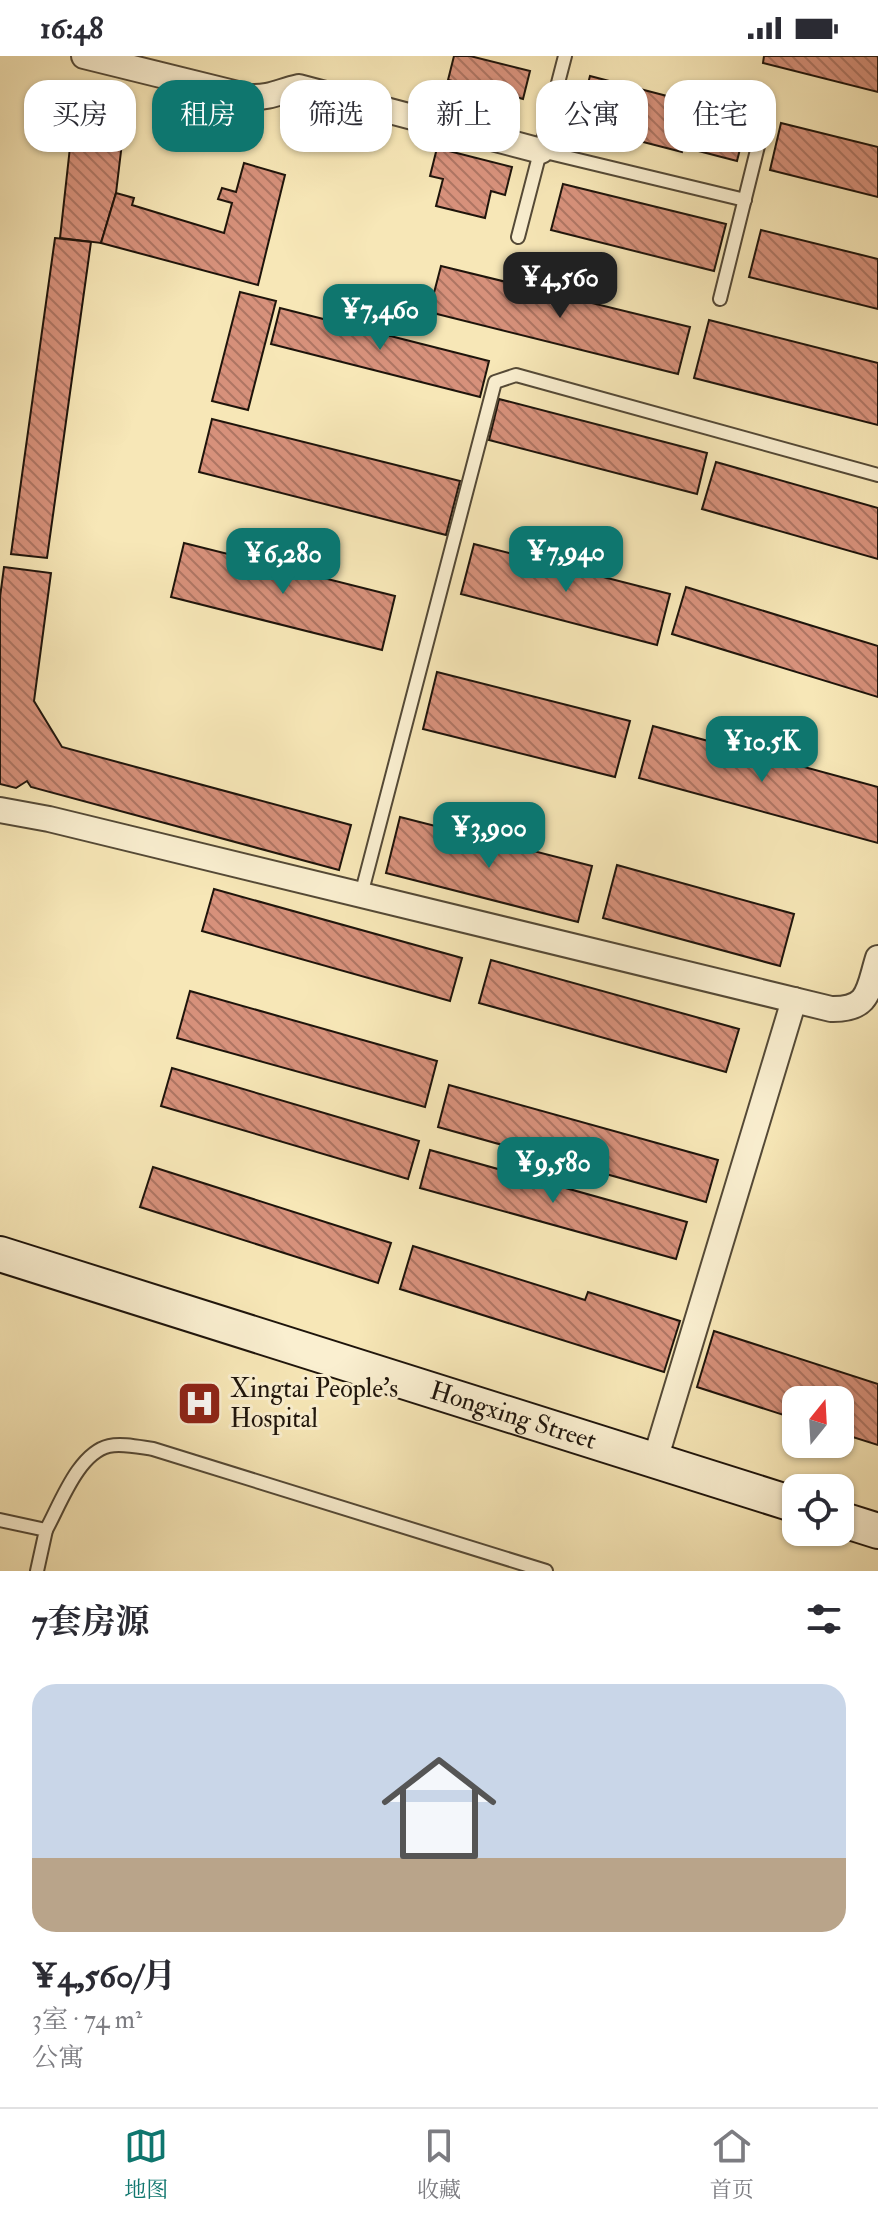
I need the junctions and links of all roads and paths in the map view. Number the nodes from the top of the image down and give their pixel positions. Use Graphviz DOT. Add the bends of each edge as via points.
graph roads {
  1 [pos="84,56"];
  2 [pos="565,56"];
  3 [pos="559,80"];
  4 [pos="536,150"];
  5 [pos="541,152"];
  6 [pos="545,152"];
  7 [pos="757,152"];
  8 [pos="745,200"];
  9 [pos="518,237"];
  10 [pos="720,299"];
  11 [pos="878,475"];
  12 [pos="0,810"];
  13 [pos="361,895"];
  14 [pos="878,958"];
  15 [pos="794,1000"];
  16 [pos="0,1254"];
  17 [pos="655,1460"];
  18 [pos="782,1501"];
  19 [pos="0,1520"];
  20 [pos="854,1523"];
  21 [pos="46,1530"];
  22 [pos="878,1531"];
  23 [pos="37,1571"];
  24 [pos="546,1571"];
  1 -- 4 [label="street" via="250,97 268,98 299,87"];
  2 -- 3 [label="lane"];
  5 -- 9 [label="lane"];
  6 -- 8 [label="lane"];
  7 -- 8 [label="lane"];
  8 -- 10 [label="lane"];
  11 -- 13 [label="lane" via="516,375 495,382"];
  12 -- 13 [label="street"];
  13 -- 15 [label="street"];
  14 -- 15 [label="street" via="859,1004 831,1009"];
  15 -- 17 [label="street"];
  16 -- 17 [label="street, Hongxing Street"];
  17 -- 18 [label="street, Hongxing Street"];
  19 -- 21 [label="lane"];
  20 -- 22 [label="street"];
  21 -- 23 [label="lane"];
  21 -- 24 [label="lane" via="81,1465 109,1446 128,1446 153,1449"];
}
